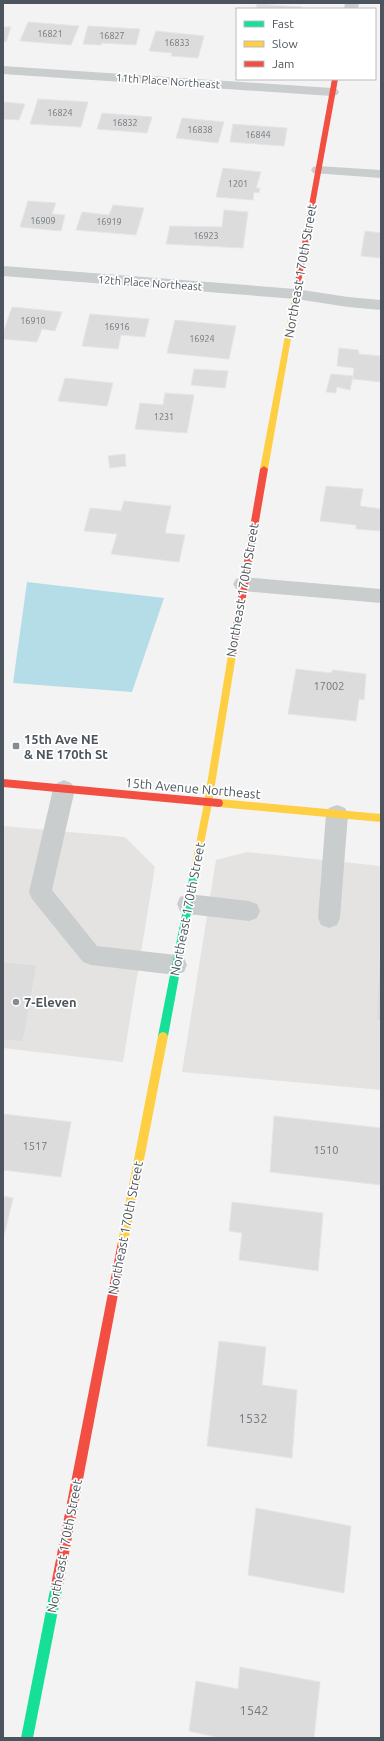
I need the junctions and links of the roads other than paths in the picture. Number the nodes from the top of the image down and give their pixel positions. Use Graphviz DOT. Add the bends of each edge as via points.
graph roads {
  1 [pos="3,70"];
  2 [pos="334,86"];
  3 [pos="318,170"];
  4 [pos="381,174"];
  5 [pos="3,272"];
  6 [pos="296,294"];
  7 [pos="381,305"];
  8 [pos="243,584"];
  9 [pos="381,596"];
  10 [pos="3,783"];
  11 [pos="64,789"];
  12 [pos="208,803"];
  13 [pos="337,814"];
  14 [pos="381,818"];
  15 [pos="188,904"];
  16 [pos="249,911"];
  17 [pos="329,918"];
  18 [pos="176,965"];
  19 [pos="27,1738"];
  1 -- 2 [label="street, 11th Place Northeast"];
  2 -- 3 [label="street, Northeast 170th Street"];
  3 -- 4 [label="street"];
  3 -- 6 [label="street, Northeast 170th Street"];
  5 -- 6 [label="street, 12th Place Northeast"];
  6 -- 7 [label="street, 12th Place Northeast"];
  6 -- 8 [label="street, Northeast 170th Street"];
  8 -- 9 [label="street"];
  8 -- 12 [label="street, Northeast 170th Street"];
  10 -- 11 [label="street, 15th Avenue Northeast"];
  11 -- 12 [label="street, 15th Avenue Northeast"];
  11 -- 18 [label="street" via="40,892 91,955"];
  12 -- 13 [label="street, 15th Avenue Northeast"];
  12 -- 15 [label="street, Northeast 170th Street"];
  13 -- 14 [label="street, 15th Avenue Northeast"];
  13 -- 17 [label="street"];
  15 -- 16 [label="street"];
  15 -- 18 [label="street, Northeast 170th Street"];
  18 -- 19 [label="street, Northeast 170th Street"];
}
